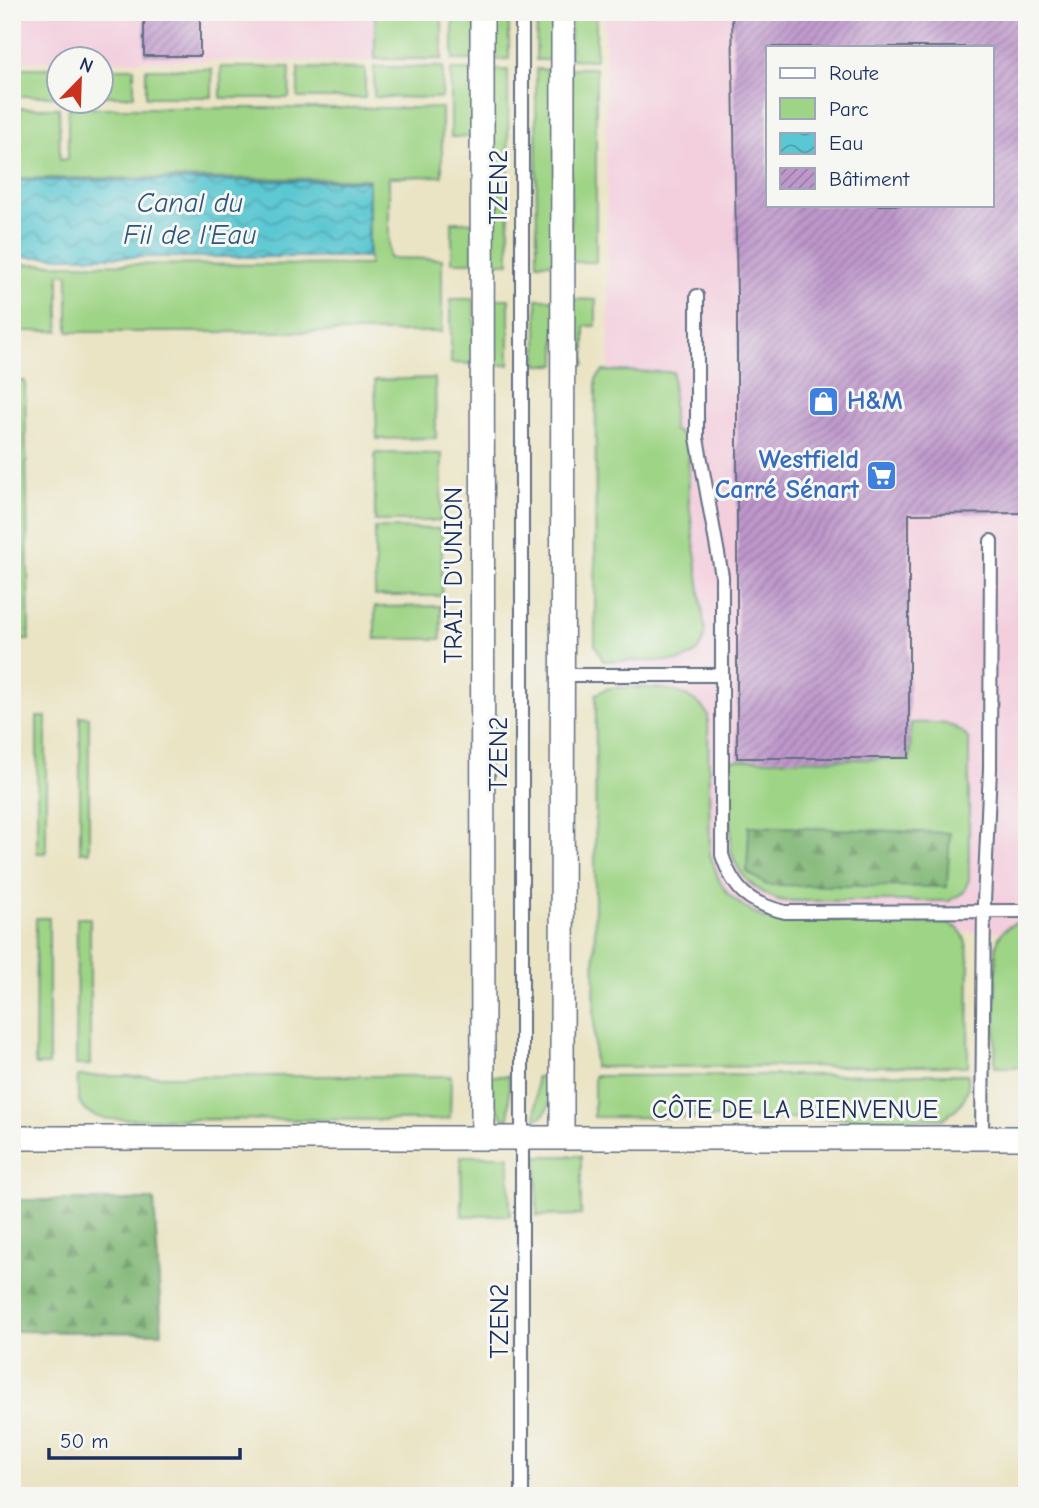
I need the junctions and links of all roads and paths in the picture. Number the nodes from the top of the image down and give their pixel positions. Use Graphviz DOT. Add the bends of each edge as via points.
graph roads {
  1 [pos="482,12"];
  2 [pos="522,12"];
  3 [pos="563,12"];
  4 [pos="697,296"];
  5 [pos="991,541"];
  6 [pos="564,675"];
  7 [pos="721,675"];
  8 [pos="984,911"];
  9 [pos="1027,911"];
  10 [pos="562,1137"];
  11 [pos="12,1138"];
  12 [pos="483,1138"];
  13 [pos="521,1138"];
  14 [pos="982,1138"];
  15 [pos="1027,1138"];
  16 [pos="522,1496"];
  1 -- 12 [label="street, TRAIT D'UNION"];
  2 -- 13 [label="lane, TZEN2"];
  3 -- 6 [label="street"];
  4 -- 7 [label="lane" via="697,438 722,576"];
  5 -- 8 [label="lane"];
  6 -- 7 [label="lane"];
  6 -- 10 [label="street"];
  7 -- 8 [label="lane" via="722,855 730,878 746,894 763,906 785,912"];
  8 -- 9 [label="lane"];
  8 -- 14 [label="lane"];
  10 -- 13 [label="street, CÔTE DE LA BIENVENUE"];
  10 -- 14 [label="street, CÔTE DE LA BIENVENUE"];
  11 -- 12 [label="street, CÔTE DE LA BIENVENUE"];
  12 -- 13 [label="street, CÔTE DE LA BIENVENUE"];
  13 -- 16 [label="lane, TZEN2"];
  14 -- 15 [label="street, CÔTE DE LA BIENVENUE"];
}
